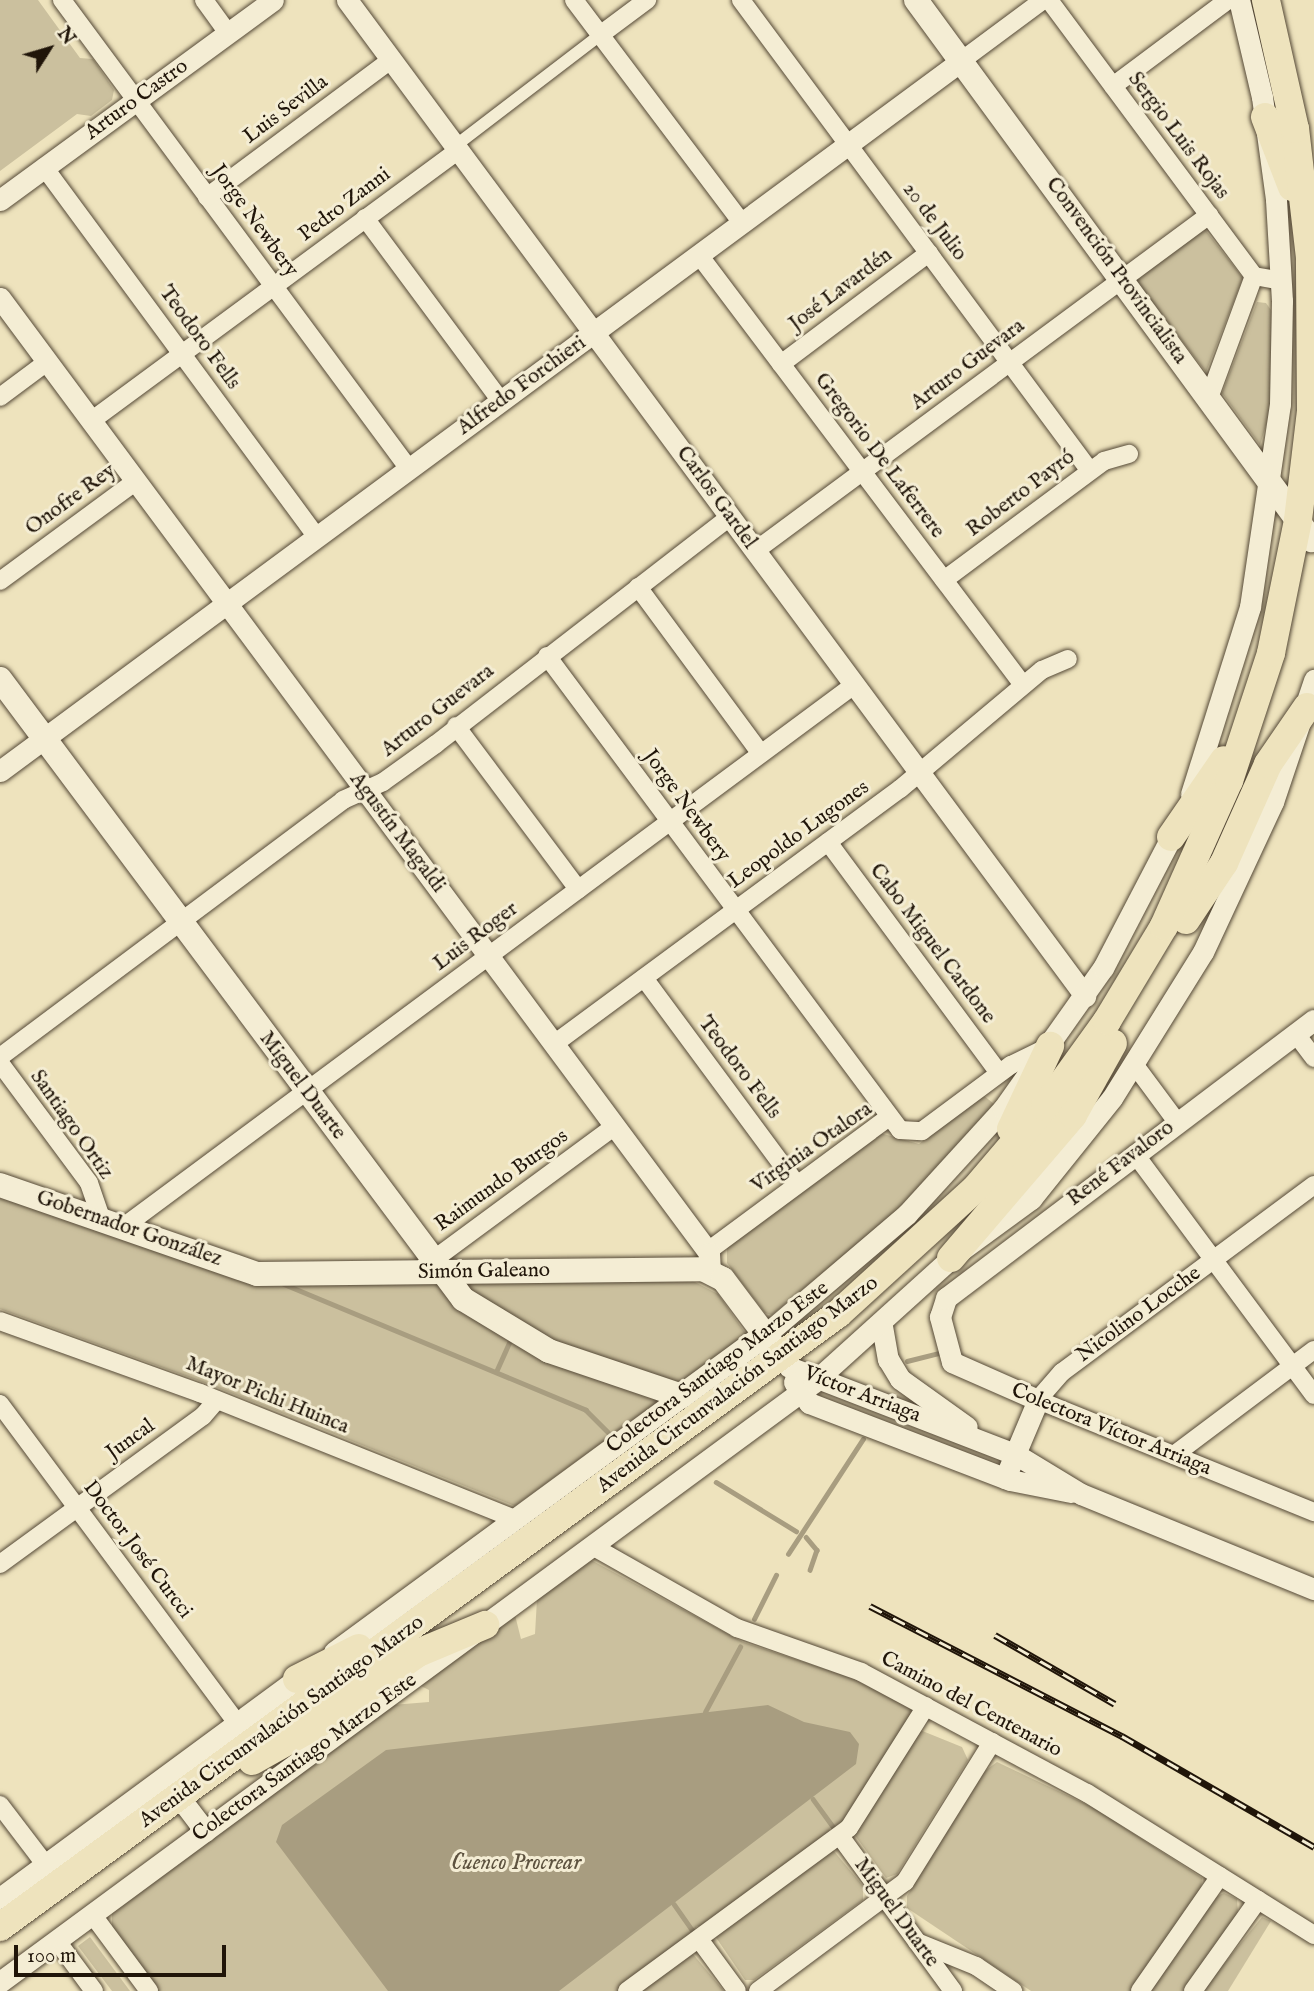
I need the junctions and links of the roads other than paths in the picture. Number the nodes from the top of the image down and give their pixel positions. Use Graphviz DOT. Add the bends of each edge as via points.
graph roads {
  1 [pos="62,0"];
  2 [pos="204,0"];
  3 [pos="273,0"];
  4 [pos="347,0"];
  5 [pos="573,0"];
  6 [pos="646,0"];
  7 [pos="741,0"];
  8 [pos="916,0"];
  9 [pos="1043,0"];
  10 [pos="1049,0"];
  11 [pos="1229,0"];
  12 [pos="1266,0"];
  13 [pos="1284,0"];
  14 [pos="228,33"];
  15 [pos="600,35"];
  16 [pos="391,60"];
  17 [pos="961,61"];
  18 [pos="1113,86"];
  19 [pos="136,100"];
  20 [pos="1265,117"];
  21 [pos="1314,140"];
  22 [pos="848,144"];
  23 [pos="456,148"];
  24 [pos="44,167"];
  25 [pos="207,197"];
  26 [pos="0,200"];
  27 [pos="1209,215"];
  28 [pos="365,218"];
  29 [pos="742,223"];
  30 [pos="929,253"];
  31 [pos="699,255"];
  32 [pos="1254,276"];
  33 [pos="1122,279"];
  34 [pos="1282,281"];
  35 [pos="274,286"];
  36 [pos="0,298"];
  37 [pos="593,332"];
  38 [pos="182,354"];
  39 [pos="47,362"];
  40 [pos="1010,362"];
  41 [pos="780,363"];
  42 [pos="1312,367"];
  43 [pos="0,397"];
  44 [pos="1209,398"];
  45 [pos="501,401"];
  46 [pos="91,421"];
  47 [pos="1129,454"];
  48 [pos="408,469"];
  49 [pos="1090,471"];
  50 [pos="862,472"];
  51 [pos="136,481"];
  52 [pos="1272,484"];
  53 [pos="730,517"];
  54 [pos="1310,533"];
  55 [pos="317,537"];
  56 [pos="755,551"];
  57 [pos="944,580"];
  58 [pos="0,581"];
  59 [pos="638,587"];
  60 [pos="1284,597"];
  61 [pos="227,604"];
  62 [pos="547,656"];
  63 [pos="1068,659"];
  64 [pos="0,679"];
  65 [pos="1314,680"];
  66 [pos="854,685"];
  67 [pos="1023,685"];
  68 [pos="1310,702"];
  69 [pos="456,726"];
  70 [pos="44,738"];
  71 [pos="761,754"];
  72 [pos="0,771"];
  73 [pos="918,771"];
  74 [pos="364,788"];
  75 [pos="669,822"];
  76 [pos="1171,837"];
  77 [pos="828,842"];
  78 [pos="578,889"];
  79 [pos="735,911"];
  80 [pos="1185,920"];
  81 [pos="180,922"];
  82 [pos="488,956"];
  83 [pos="644,978"];
  84 [pos="1085,996"];
  85 [pos="1314,1020"];
  86 [pos="1296,1034"];
  87 [pos="1112,1043"];
  88 [pos="554,1044"];
  89 [pos="1050,1046"];
  90 [pos="0,1057"];
  91 [pos="1314,1058"];
  92 [pos="0,1063"];
  93 [pos="1133,1064"];
  94 [pos="999,1073"];
  95 [pos="306,1091"];
  96 [pos="888,1118"];
  97 [pos="1177,1122"];
  98 [pos="615,1126"];
  99 [pos="1135,1154"];
  100 [pos="0,1185"];
  101 [pos="797,1185"];
  102 [pos="1314,1185"];
  103 [pos="100,1215"];
  104 [pos="125,1225"];
  105 [pos="951,1258"];
  106 [pos="1214,1260"];
  107 [pos="709,1261"];
  108 [pos="899,1262"];
  109 [pos="429,1269"];
  110 [pos="257,1274"];
  111 [pos="940,1317"];
  112 [pos="0,1321"];
  113 [pos="882,1326"];
  114 [pos="1314,1350"];
  115 [pos="778,1353"];
  116 [pos="1293,1366"];
  117 [pos="818,1379"];
  118 [pos="799,1394"];
  119 [pos="1314,1395"];
  120 [pos="682,1396"];
  121 [pos="217,1400"];
  122 [pos="1038,1400"];
  123 [pos="0,1405"];
  124 [pos="995,1446"];
  125 [pos="1015,1454"];
  126 [pos="1174,1455"];
  127 [pos="1005,1478"];
  128 [pos="1081,1494"];
  129 [pos="77,1508"];
  130 [pos="1313,1511"];
  131 [pos="515,1519"];
  132 [pos="538,1535"];
  133 [pos="592,1546"];
  134 [pos="0,1564"];
  135 [pos="1314,1589"];
  136 [pos="485,1625"];
  137 [pos="297,1679"];
  138 [pos="926,1706"];
  139 [pos="237,1723"];
  140 [pos="992,1742"];
  141 [pos="244,1766"];
  142 [pos="177,1794"];
  143 [pos="0,1805"];
  144 [pos="205,1831"];
  145 [pos="839,1836"];
  146 [pos="45,1864"];
  147 [pos="1220,1876"];
  148 [pos="0,1898"];
  149 [pos="885,1898"];
  150 [pos="1258,1900"];
  151 [pos="92,1914"];
  152 [pos="0,1927"];
  153 [pos="1314,1935"];
  154 [pos="699,1939"];
  155 [pos="57,1941"];
  156 [pos="917,1942"];
  157 [pos="0,1944"];
  158 [pos="0,1982"];
  159 [pos="94,1991"];
  160 [pos="149,1991"];
  161 [pos="627,1991"];
  162 [pos="737,1991"];
  163 [pos="758,1991"];
  164 [pos="953,1991"];
  165 [pos="1013,1991"];
  166 [pos="1140,1991"];
  167 [pos="1193,1991"];
  1 -- 19 [label="street, Jorge Newbery"];
  2 -- 14 [label="street"];
  3 -- 14 [label="street, Arturo Castro"];
  4 -- 16 [label="street, Carlos Gardel"];
  5 -- 15 [label="street"];
  6 -- 15 [label="street"];
  7 -- 22 [label="street, 20 de Julio"];
  8 -- 17 [label="main road, Convención Provincialista"];
  9 -- 17 [label="street, Alfredo Forchieri"];
  10 -- 18 [label="street, Sergio Luis Rojas"];
  11 -- 18 [label="street"];
  11 -- 20 [label="street, Colectora Santiago Marzo Este"];
  12 -- 42 [label="highway, Avenida Circunvalación Santiago Marzo" via="1301,171"];
  13 -- 21 [label="highway"];
  14 -- 19 [label="street, Arturo Castro"];
  15 -- 23 [label="street"];
  15 -- 29 [label="street"];
  16 -- 23 [label="street, Carlos Gardel"];
  16 -- 25 [label="street, Luis Sevilla"];
  17 -- 22 [label="street, Alfredo Forchieri"];
  17 -- 33 [label="main road, Convención Provincialista"];
  18 -- 27 [label="street, Sergio Luis Rojas"];
  19 -- 24 [label="street, Arturo Castro"];
  19 -- 25 [label="street, Jorge Newbery"];
  20 -- 34 [label="street, Colectora Santiago Marzo Este"];
  20 -- 42 [label="highway" via="1291,185 1300,313"];
  22 -- 29 [label="street, Alfredo Forchieri"];
  22 -- 30 [label="street, 20 de Julio"];
  23 -- 28 [label="street, Pedro Zanni"];
  23 -- 37 [label="street, Carlos Gardel"];
  24 -- 26 [label="street, Arturo Castro"];
  24 -- 38 [label="street, Teodoro Fells"];
  25 -- 35 [label="street, Jorge Newbery"];
  27 -- 32 [label="street, Sergio Luis Rojas"];
  27 -- 33 [label="street, Arturo Guevara"];
  28 -- 35 [label="street, Pedro Zanni"];
  28 -- 45 [label="street"];
  29 -- 31 [label="street, Alfredo Forchieri"];
  30 -- 40 [label="street, 20 de Julio"];
  30 -- 41 [label="street, José Lavardén"];
  31 -- 37 [label="street, Alfredo Forchieri"];
  31 -- 41 [label="street, Gregorio De Laferrere"];
  32 -- 34 [label="street"];
  32 -- 44 [label="street"];
  33 -- 40 [label="street, Arturo Guevara"];
  33 -- 44 [label="main road, Convención Provincialista"];
  34 -- 52 [label="street, Colectora Santiago Marzo Este" via="1280,404"];
  35 -- 38 [label="street, Pedro Zanni"];
  35 -- 48 [label="street, Jorge Newbery"];
  36 -- 39 [label="street, Agustín Magaldi"];
  37 -- 45 [label="street, Alfredo Forchieri"];
  37 -- 53 [label="street, Carlos Gardel"];
  38 -- 46 [label="street, Pedro Zanni"];
  38 -- 55 [label="street, Teodoro Fells"];
  39 -- 43 [label="street"];
  39 -- 46 [label="street, Agustín Magaldi"];
  40 -- 49 [label="street, 20 de Julio"];
  40 -- 50 [label="street, Arturo Guevara"];
  41 -- 50 [label="street, Gregorio De Laferrere"];
  42 -- 54 [label="highway, Avenida Circunvalación Santiago Marzo"];
  44 -- 52 [label="main road, Convención Provincialista"];
  45 -- 48 [label="street, Alfredo Forchieri"];
  46 -- 51 [label="street, Agustín Magaldi"];
  47 -- 49 [label="street, Roberto Payró" via="1111,457"];
  48 -- 55 [label="street, Alfredo Forchieri"];
  49 -- 57 [label="street, Roberto Payró"];
  50 -- 56 [label="street, Arturo Guevara"];
  50 -- 57 [label="street, Gregorio De Laferrere"];
  51 -- 58 [label="street, Onofre Rey"];
  51 -- 61 [label="street, Agustín Magaldi"];
  52 -- 54 [label="main road, Convención Provincialista"];
  52 -- 76 [label="street, Colectora Santiago Marzo Este" via="1233,670"];
  53 -- 56 [label="street, Carlos Gardel"];
  53 -- 59 [label="street, Arturo Guevara"];
  54 -- 60 [label="highway, Avenida Circunvalación Santiago Marzo"];
  54 -- 80 [label="highway, Avenida Circunvalación Santiago Marzo" via="1260,746"];
  55 -- 61 [label="street, Alfredo Forchieri"];
  56 -- 66 [label="street, Carlos Gardel"];
  57 -- 67 [label="street, Gregorio De Laferrere"];
  59 -- 62 [label="street, Arturo Guevara"];
  59 -- 71 [label="street"];
  60 -- 76 [label="highway" via="1259,650 1222,765"];
  60 -- 108 [label="highway, Avenida Circunvalación Santiago Marzo" via="1239,756 1151,950 1028,1128"];
  61 -- 70 [label="street, Alfredo Forchieri"];
  61 -- 74 [label="street, Agustín Magaldi"];
  62 -- 69 [label="street, Arturo Guevara"];
  62 -- 75 [label="street, Jorge Newbery"];
  63 -- 67 [label="street, Leopoldo Lugones"];
  64 -- 70 [label="main road, Miguel Duarte"];
  65 -- 68 [label="street, Colectora Santiago Marzo Este"];
  66 -- 71 [label="street, Luis Roger"];
  66 -- 73 [label="street, Carlos Gardel"];
  67 -- 73 [label="street, Leopoldo Lugones"];
  68 -- 80 [label="highway" via="1268,764 1224,863"];
  68 -- 93 [label="street, Colectora Santiago Marzo Este" via="1234,892"];
  69 -- 74 [label="street, Arturo Guevara" via="389,778"];
  69 -- 78 [label="street"];
  70 -- 72 [label="street, Alfredo Forchieri"];
  70 -- 81 [label="main road, Miguel Duarte"];
  71 -- 75 [label="street, Luis Roger"];
  73 -- 77 [label="street, Leopoldo Lugones"];
  73 -- 84 [label="street, Carlos Gardel"];
  74 -- 81 [label="street, Arturo Guevara"];
  74 -- 82 [label="street, Agustín Magaldi"];
  75 -- 78 [label="street, Luis Roger"];
  75 -- 79 [label="street, Jorge Newbery"];
  76 -- 84 [label="street, Colectora Santiago Marzo Este"];
  77 -- 79 [label="street, Leopoldo Lugones"];
  77 -- 94 [label="street, Cabo Miguel Cardone"];
  78 -- 82 [label="street, Luis Roger"];
  79 -- 83 [label="street, Leopoldo Lugones"];
  79 -- 96 [label="street, Jorge Newbery"];
  80 -- 87 [label="highway, Avenida Circunvalación Santiago Marzo"];
  81 -- 90 [label="street, Arturo Guevara"];
  81 -- 95 [label="main road, Miguel Duarte"];
  82 -- 88 [label="street, Agustín Magaldi"];
  82 -- 95 [label="street, Luis Roger"];
  83 -- 88 [label="street, Leopoldo Lugones"];
  83 -- 101 [label="street, Teodoro Fells"];
  84 -- 89 [label="street, Colectora Santiago Marzo Este"];
  85 -- 86 [label="street, René Favaloro"];
  86 -- 91 [label="street"];
  86 -- 97 [label="street, René Favaloro"];
  87 -- 105 [label="highway" via="1073,1115"];
  87 -- 115 [label="highway, Avenida Circunvalación Santiago Marzo" via="982,1205 905,1276"];
  88 -- 98 [label="street, Agustín Magaldi"];
  89 -- 94 [label="street, Virginia Otalora"];
  89 -- 108 [label="highway" via="1016,1123"];
  89 -- 115 [label="street, Colectora Santiago Marzo Este" via="919,1203"];
  92 -- 103 [label="street, Santiago Ortiz" via="89,1183"];
  93 -- 97 [label="street"];
  93 -- 105 [label="street, Colectora Santiago Marzo Este" via="1031,1199"];
  94 -- 96 [label="street, Virginia Otalora" via="918,1133 903,1132"];
  95 -- 104 [label="street, Luis Roger"];
  95 -- 109 [label="main road, Miguel Duarte"];
  96 -- 101 [label="street, Virginia Otalora"];
  97 -- 99 [label="street, René Favaloro"];
  98 -- 107 [label="street, Agustín Magaldi"];
  98 -- 109 [label="street, Raimundo Burgos"];
  99 -- 106 [label="street"];
  99 -- 111 [label="street, René Favaloro" via="951,1292"];
  100 -- 103 [label="main road, Gobernador González"];
  101 -- 107 [label="street, Virginia Otalora"];
  102 -- 106 [label="street, Nicolino Locche"];
  103 -- 104 [label="main road, Gobernador González"];
  104 -- 110 [label="main road, Gobernador González"];
  105 -- 113 [label="street, Colectora Santiago Marzo Este"];
  106 -- 116 [label="street"];
  106 -- 122 [label="street, Nicolino Locche" via="1058,1376"];
  107 -- 109 [label="main road, Simón Galeano"];
  107 -- 115 [label="main road, Agustín Magaldi"];
  108 -- 115 [label="highway, Avenida Circunvalación Santiago Marzo"];
  109 -- 110 [label="main road, Simón Galeano"];
  109 -- 120 [label="main road, Miguel Duarte" via="472,1306 531,1341"];
  111 -- 122 [label="street, Colectora Víctor Arriaga" via="946,1352 955,1365"];
  112 -- 121 [label="street, Mayor Pichi Huinca"];
  113 -- 117 [label="street, Colectora Santiago Marzo Este"];
  113 -- 124 [label="street" via="888,1359 901,1379"];
  114 -- 116 [label="street"];
  115 -- 117 [label="street, Víctor Arriaga"];
  115 -- 118 [label="street, Víctor Arriaga"];
  115 -- 120 [label="main road, Colectora Santiago Marzo Este"];
  115 -- 132 [label="highway, Avenida Circunvalación Santiago Marzo"];
  115 -- 141 [label="highway, Avenida Circunvalación Santiago Marzo"];
  116 -- 119 [label="street"];
  116 -- 126 [label="street"];
  117 -- 118 [label="street, Colectora Santiago Marzo Este"];
  117 -- 124 [label="street, Víctor Arriaga"];
  118 -- 127 [label="street, Víctor Arriaga" via="809,1403"];
  118 -- 133 [label="street, Colectora Santiago Marzo Este"];
  120 -- 131 [label="street, Colectora Santiago Marzo Este"];
  121 -- 129 [label="street, Juncal" via="203,1416"];
  121 -- 131 [label="street, Mayor Pichi Huinca"];
  122 -- 125 [label="street, Nicolino Locche"];
  122 -- 126 [label="street, Colectora Víctor Arriaga"];
  123 -- 129 [label="street, Doctor José Curcci"];
  124 -- 125 [label="street, Víctor Arriaga"];
  125 -- 127 [label="street, Nicolino Locche"];
  125 -- 128 [label="street, Víctor Arriaga"];
  126 -- 130 [label="street, Colectora Víctor Arriaga"];
  127 -- 128 [label="street, Víctor Arriaga"];
  128 -- 135 [label="street, Víctor Arriaga"];
  129 -- 134 [label="street, Juncal"];
  129 -- 139 [label="street, Doctor José Curcci"];
  131 -- 137 [label="street, Colectora Santiago Marzo Este"];
  132 -- 137 [label="highway" via="468,1568 374,1640"];
  132 -- 142 [label="highway, Avenida Circunvalación Santiago Marzo"];
  133 -- 136 [label="street, Colectora Santiago Marzo Este"];
  133 -- 138 [label="street, Camino del Centenario" via="750,1635 853,1668"];
  136 -- 141 [label="highway" via="418,1653 314,1727"];
  136 -- 144 [label="street, Colectora Santiago Marzo Este"];
  137 -- 139 [label="street, Colectora Santiago Marzo Este"];
  138 -- 140 [label="street, Camino del Centenario"];
  138 -- 145 [label="street" via="855,1822"];
  139 -- 142 [label="street, Colectora Santiago Marzo Este"];
  140 -- 147 [label="street, Camino del Centenario" via="1110,1805"];
  140 -- 149 [label="street" via="910,1874"];
  141 -- 142 [label="highway, Avenida Circunvalación Santiago Marzo"];
  142 -- 144 [label="street"];
  142 -- 146 [label="street, Colectora Santiago Marzo Este"];
  142 -- 152 [label="highway, Avenida Circunvalación Santiago Marzo"];
  142 -- 157 [label="highway, Avenida Circunvalación Santiago Marzo"];
  143 -- 146 [label="street"];
  144 -- 151 [label="street, Colectora Santiago Marzo Este"];
  145 -- 149 [label="street, Miguel Duarte"];
  145 -- 154 [label="street"];
  146 -- 148 [label="street, Colectora Santiago Marzo Este"];
  147 -- 150 [label="street, Camino del Centenario"];
  147 -- 166 [label="street"];
  149 -- 156 [label="street, Miguel Duarte"];
  149 -- 163 [label="street"];
  150 -- 153 [label="street, Camino del Centenario"];
  150 -- 167 [label="street"];
  151 -- 155 [label="street, Colectora Santiago Marzo Este"];
  151 -- 160 [label="street"];
  154 -- 161 [label="street"];
  154 -- 162 [label="street"];
  155 -- 158 [label="street, Colectora Santiago Marzo Este"];
  155 -- 159 [label="street"];
  156 -- 164 [label="street, Miguel Duarte"];
  156 -- 165 [label="street" via="972,1965"];
}
